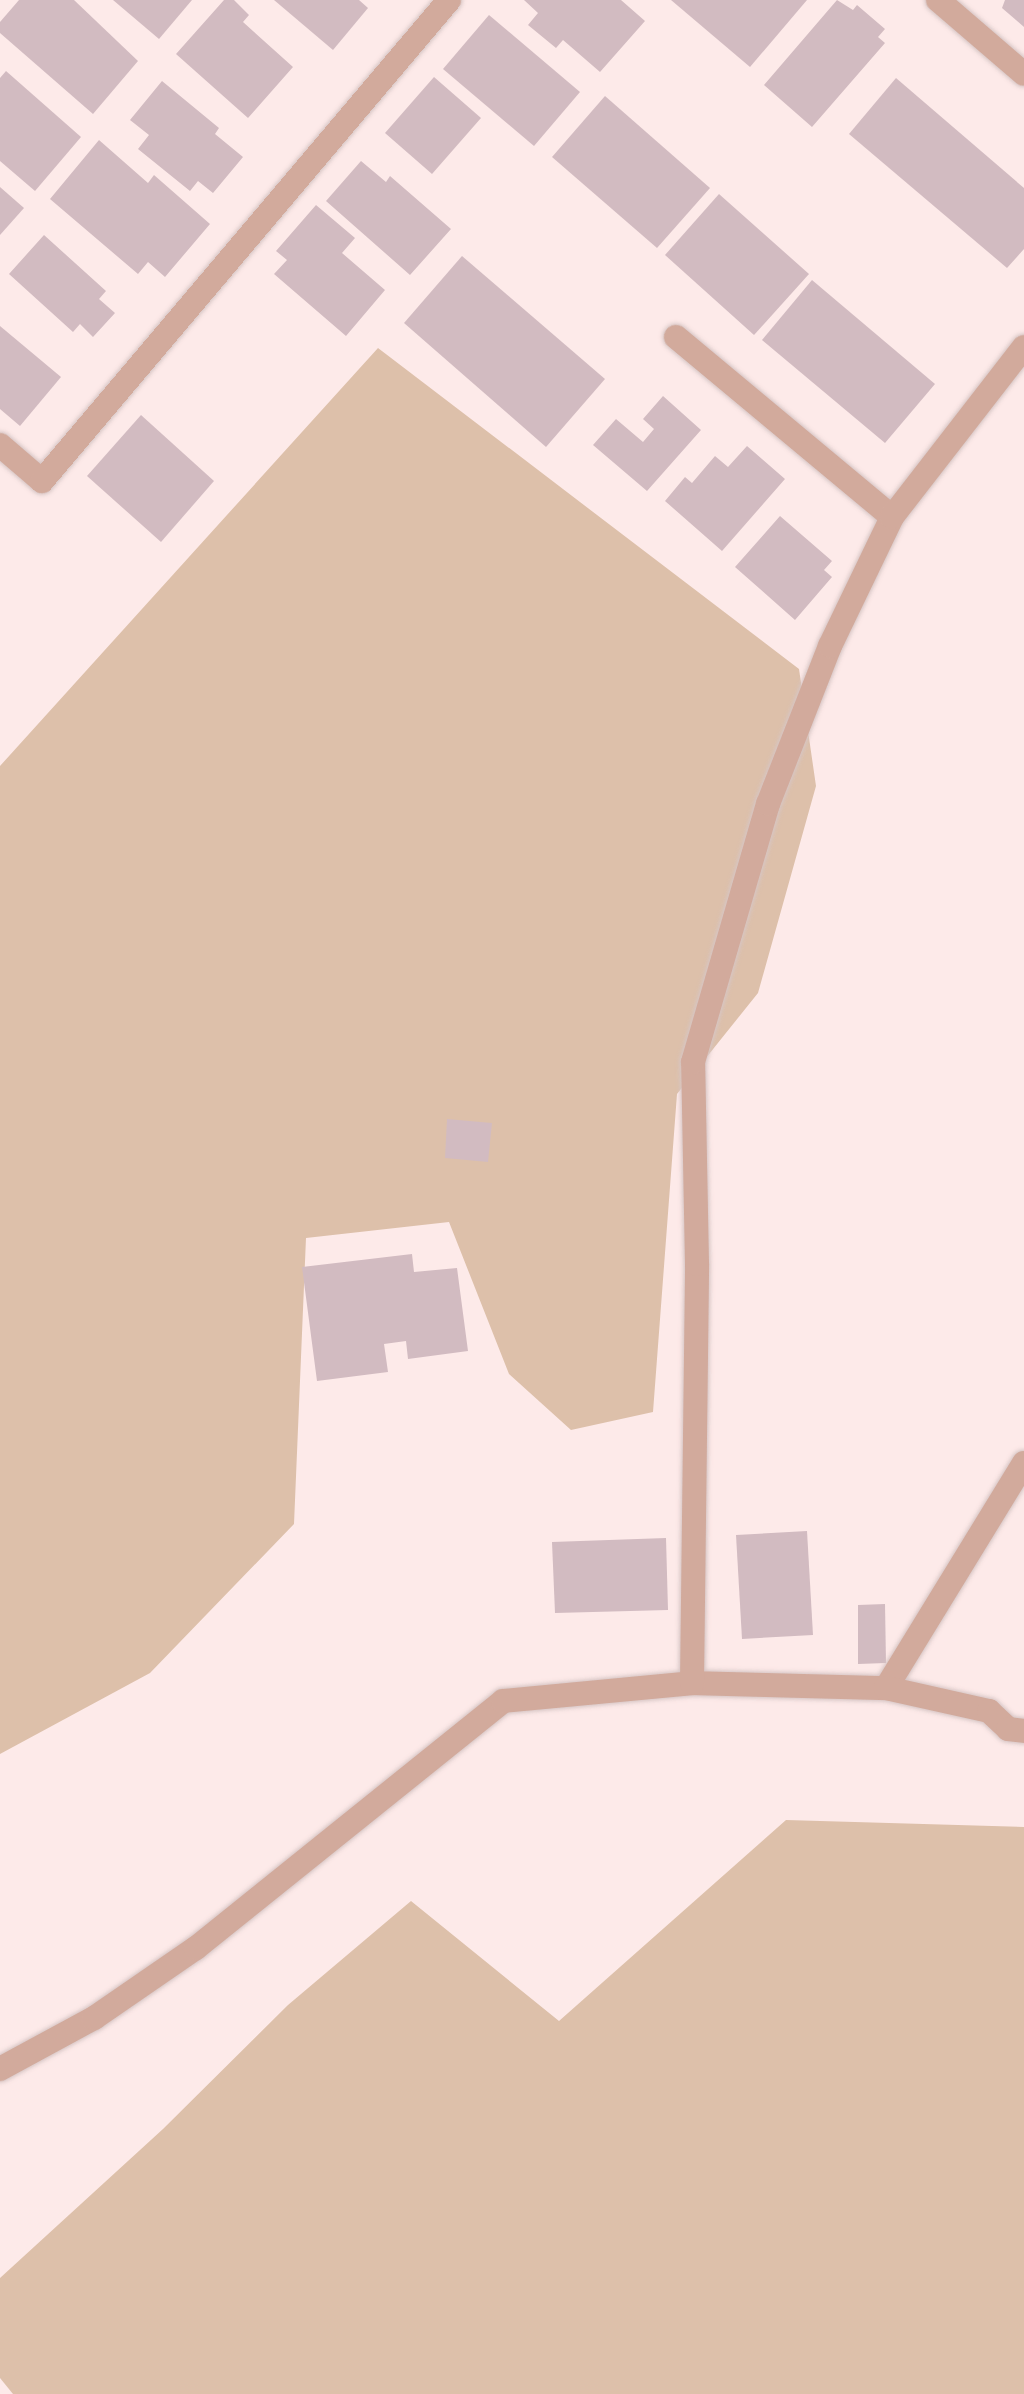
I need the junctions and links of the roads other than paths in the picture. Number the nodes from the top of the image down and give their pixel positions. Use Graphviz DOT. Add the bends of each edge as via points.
graph roads {
  1 [pos="938,0"];
  2 [pos="439,4"];
  3 [pos="1024,74"];
  4 [pos="676,337"];
  5 [pos="1024,347"];
  6 [pos="0,445"];
  7 [pos="892,517"];
  8 [pos="1024,1463"];
  9 [pos="692,1683"];
  10 [pos="886,1688"];
  11 [pos="1024,1731"];
  12 [pos="0,2069"];
  1 -- 3 [label="street"];
  2 -- 6 [label="street" via="42,481"];
  4 -- 7 [label="street"];
  5 -- 7 [label="street"];
  7 -- 9 [label="street" via="830,646 768,804 693,1062 697,1264"];
  8 -- 10 [label="street"];
  9 -- 10 [label="street"];
  9 -- 12 [label="street" via="503,1701 196,1948 94,2018"];
  10 -- 11 [label="street" via="989,1711 1008,1729"];
}
